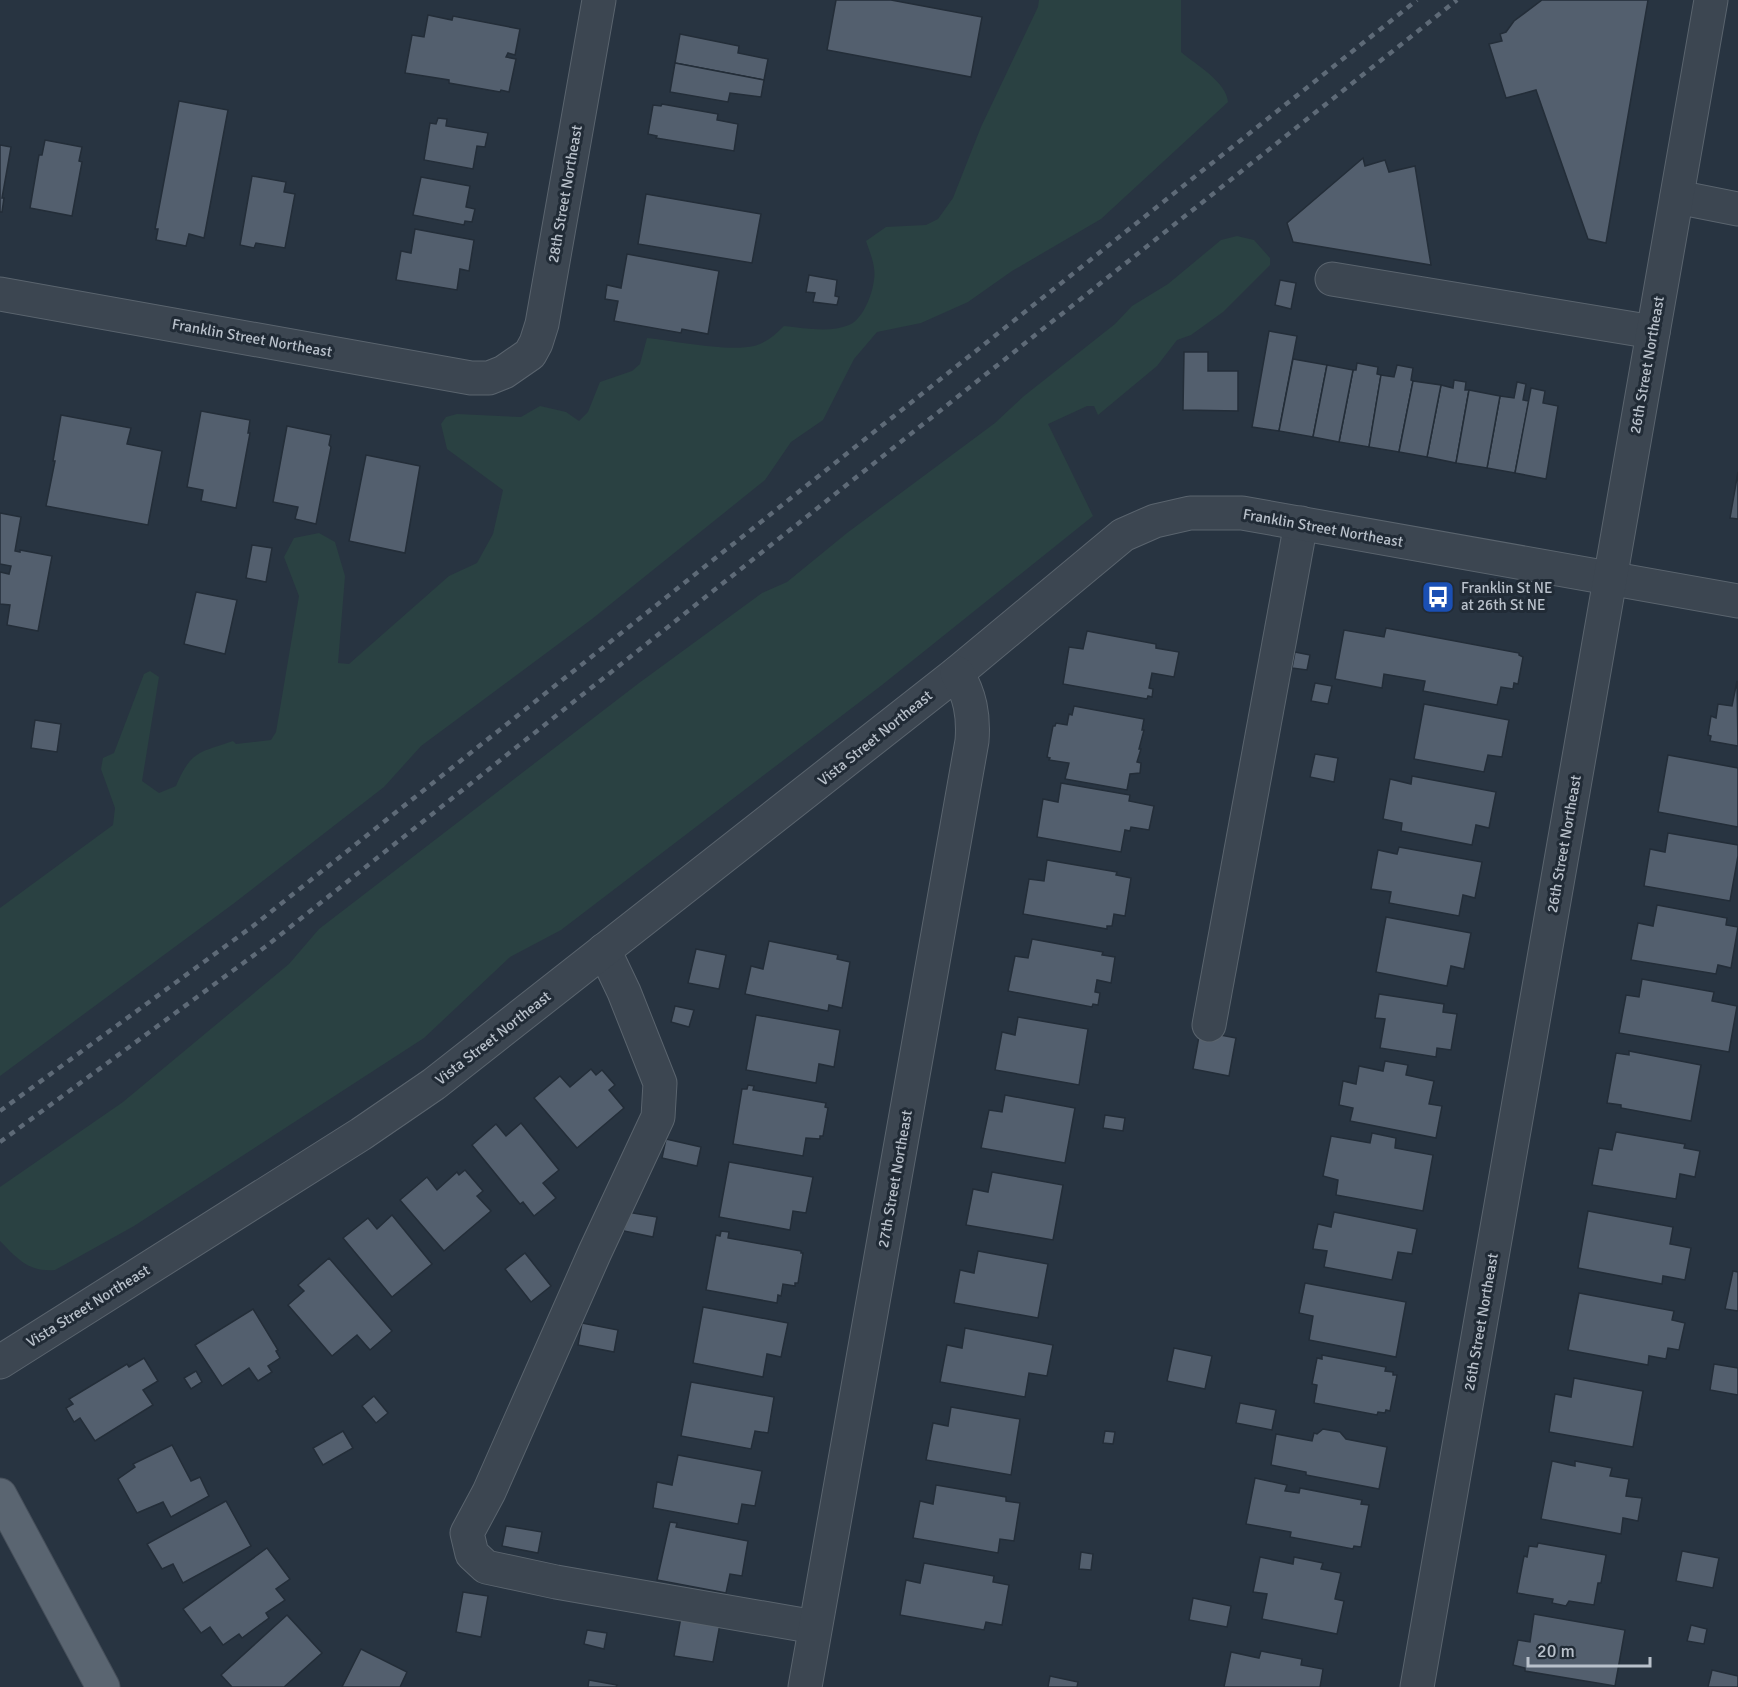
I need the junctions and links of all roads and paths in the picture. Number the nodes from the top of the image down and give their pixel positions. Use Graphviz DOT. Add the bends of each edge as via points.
graph roads {
  1 [pos="599,0"];
  2 [pos="1711,0"];
  3 [pos="1677,197"];
  4 [pos="1738,209"];
  5 [pos="1332,279"];
  6 [pos="0,294"];
  7 [pos="1653,332"];
  8 [pos="504,372"];
  9 [pos="1301,523"];
  10 [pos="1610,578"];
  11 [pos="1738,601"];
  12 [pos="957,673"];
  13 [pos="604,950"];
  14 [pos="1209,1025"];
  15 [pos="0,1362"];
  16 [pos="0,1495"];
  17 [pos="815,1627"];
  18 [pos="103,1687"];
  19 [pos="805,1687"];
  20 [pos="1417,1687"];
  1 -- 8 [label="street, 28th Street Northeast" via="542,324 530,354"];
  2 -- 3 [label="street, 26th Street Northeast"];
  3 -- 4 [label="street"];
  3 -- 7 [label="street, 26th Street Northeast"];
  5 -- 7 [label="street"];
  6 -- 8 [label="street, Franklin Street Northeast" via="471,378 489,378"];
  7 -- 10 [label="street, 26th Street Northeast"];
  9 -- 10 [label="street, Franklin Street Northeast"];
  9 -- 12 [label="street, Franklin Street Northeast" via="1242,513 1190,513 1123,535"];
  9 -- 14 [label="street"];
  10 -- 11 [label="street, Franklin Street Northeast"];
  10 -- 20 [label="street, 26th Street Northeast"];
  12 -- 13 [label="street, Vista Street Northeast"];
  12 -- 17 [label="street, 27th Street Northeast" via="971,705 972,741"];
  13 -- 15 [label="street, Vista Street Northeast" via="398,1110"];
  13 -- 17 [label="street" via="660,1083 658,1117 467,1533 472,1554 486,1567 556,1582"];
  16 -- 18 [label="main road"];
  17 -- 19 [label="street, 27th Street Northeast"];
}
